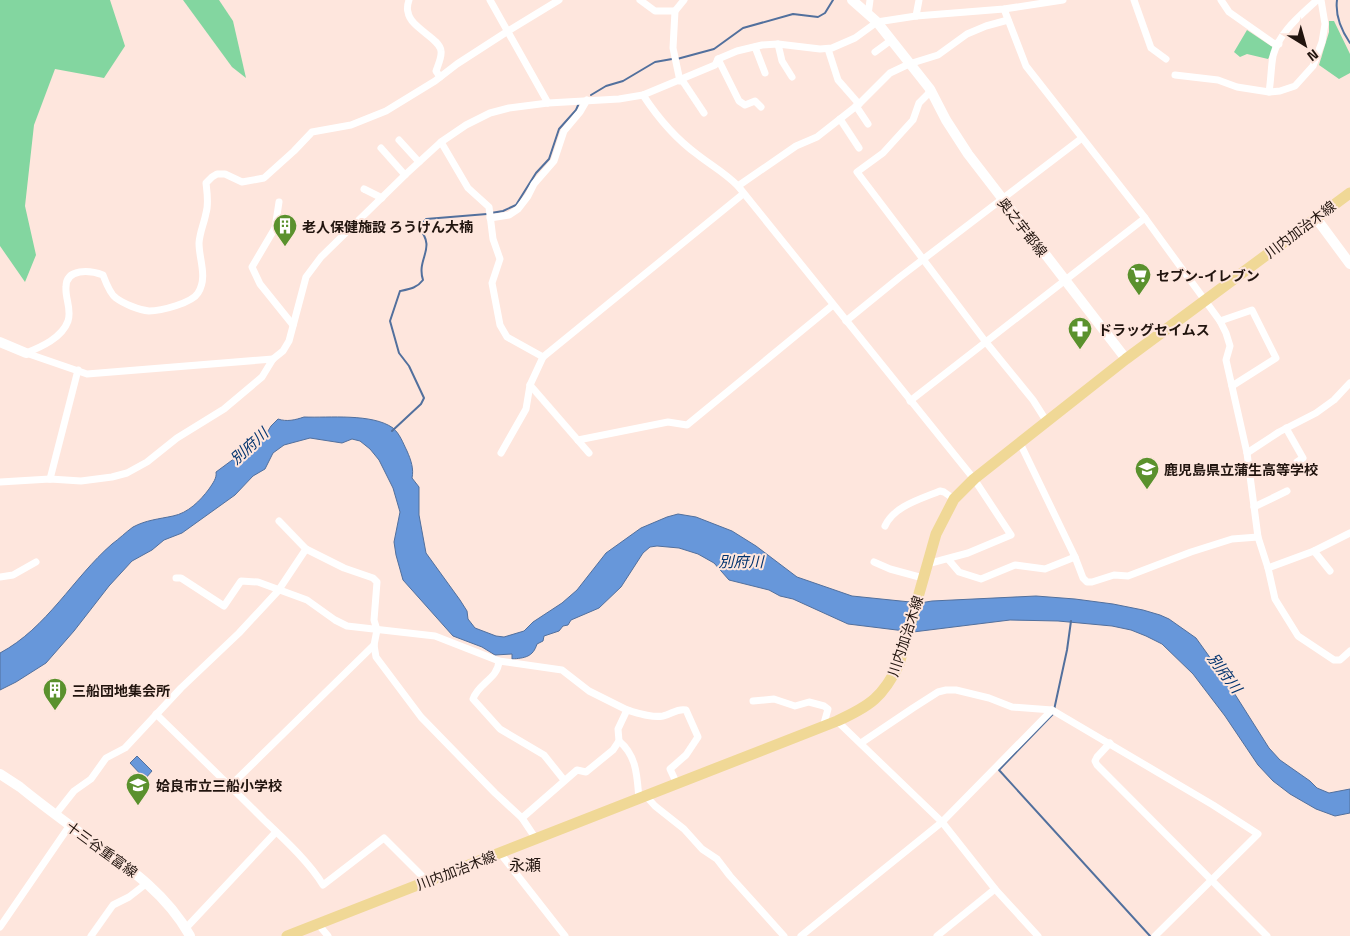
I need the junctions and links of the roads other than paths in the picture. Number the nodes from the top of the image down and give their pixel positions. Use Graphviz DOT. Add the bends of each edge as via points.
graph roads {
  1 [pos="409,0"];
  2 [pos="490,0"];
  3 [pos="559,0"];
  4 [pos="640,0"];
  5 [pos="684,0"];
  6 [pos="852,0"];
  7 [pos="870,0"];
  8 [pos="919,0"];
  9 [pos="1063,0"];
  10 [pos="1134,0"];
  11 [pos="1221,0"];
  12 [pos="1317,0"];
  13 [pos="1321,0"];
  14 [pos="1037,3"];
  15 [pos="1004,9"];
  16 [pos="675,11"];
  17 [pos="868,15"];
  18 [pos="916,16"];
  19 [pos="1008,20"];
  20 [pos="877,22"];
  21 [pos="508,31"];
  22 [pos="890,41"];
  23 [pos="778,44"];
  24 [pos="1279,44"];
  25 [pos="755,46"];
  26 [pos="828,49"];
  27 [pos="875,52"];
  28 [pos="718,59"];
  29 [pos="1166,59"];
  30 [pos="909,64"];
  31 [pos="766,73"];
  32 [pos="1175,75"];
  33 [pos="440,77"];
  34 [pos="792,78"];
  35 [pos="681,80"];
  36 [pos="930,89"];
  37 [pos="1270,92"];
  38 [pos="643,95"];
  39 [pos="587,100"];
  40 [pos="548,103"];
  41 [pos="858,105"];
  42 [pos="761,107"];
  43 [pos="704,113"];
  44 [pos="840,119"];
  45 [pos="868,124"];
  46 [pos="1082,138"];
  47 [pos="399,140"];
  48 [pos="441,142"];
  49 [pos="381,148"];
  50 [pos="859,148"];
  51 [pos="419,162"];
  52 [pos="405,175"];
  53 [pos="738,186"];
  54 [pos="364,189"];
  55 [pos="1350,193"];
  56 [pos="743,194"];
  57 [pos="382,198"];
  58 [pos="1002,198"];
  59 [pos="279,202"];
  60 [pos="490,217"];
  61 [pos="1145,218"];
  62 [pos="1316,218"];
  63 [pos="924,260"];
  64 [pos="1350,264"];
  65 [pos="1065,280"];
  66 [pos="1205,300"];
  67 [pos="832,305"];
  68 [pos="846,321"];
  69 [pos="1220,321"];
  70 [pos="293,325"];
  71 [pos="985,341"];
  72 [pos="0,342"];
  73 [pos="26,354"];
  74 [pos="543,356"];
  75 [pos="1126,358"];
  76 [pos="273,359"];
  77 [pos="78,370"];
  78 [pos="1350,383"];
  79 [pos="530,385"];
  80 [pos="1232,386"];
  81 [pos="910,400"];
  82 [pos="1047,422"];
  83 [pos="1286,428"];
  84 [pos="578,440"];
  85 [pos="1020,443"];
  86 [pos="589,453"];
  87 [pos="1247,453"];
  88 [pos="501,454"];
  89 [pos="1297,462"];
  90 [pos="974,478"];
  91 [pos="50,479"];
  92 [pos="0,482"];
  93 [pos="1287,491"];
  94 [pos="954,499"];
  95 [pos="1254,507"];
  96 [pos="279,521"];
  97 [pos="885,526"];
  98 [pos="1350,533"];
  99 [pos="1258,537"];
  100 [pos="306,550"];
  101 [pos="1314,551"];
  102 [pos="1075,557"];
  103 [pos="948,559"];
  104 [pos="36,562"];
  105 [pos="874,562"];
  106 [pos="927,564"];
  107 [pos="1268,568"];
  108 [pos="1330,571"];
  109 [pos="0,578"];
  110 [pos="176,578"];
  111 [pos="923,578"];
  112 [pos="278,591"];
  113 [pos="377,630"];
  114 [pos="374,645"];
  115 [pos="1350,651"];
  116 [pos="499,661"];
  117 [pos="753,701"];
  118 [pos="627,710"];
  119 [pos="1052,710"];
  120 [pos="156,714"];
  121 [pos="837,721"];
  122 [pos="822,727"];
  123 [pos="619,741"];
  124 [pos="861,743"];
  125 [pos="1110,744"];
  126 [pos="0,774"];
  127 [pos="564,780"];
  128 [pos="677,784"];
  129 [pos="230,786"];
  130 [pos="642,797"];
  131 [pos="55,815"];
  132 [pos="522,818"];
  133 [pos="942,822"];
  134 [pos="70,825"];
  135 [pos="276,832"];
  136 [pos="536,839"];
  137 [pos="500,853"];
  138 [pos="1211,880"];
  139 [pos="427,881"];
  140 [pos="147,883"];
  141 [pos="995,889"];
  142 [pos="318,924"];
  143 [pos="0,927"];
  144 [pos="188,932"];
  145 [pos="91,936"];
  146 [pos="287,936"];
  147 [pos="328,936"];
  148 [pos="565,936"];
  149 [pos="784,936"];
  150 [pos="801,936"];
  151 [pos="937,936"];
  152 [pos="1038,936"];
  153 [pos="1155,936"];
  154 [pos="1267,936"];
  1 -- 33 [label="street" via="410,16 425,34 438,42 442,52 436,71"];
  2 -- 21 [label="street"];
  3 -- 21 [label="street"];
  4 -- 16 [label="street" via="655,11"];
  5 -- 16 [label="street"];
  6 -- 17 [label="street"];
  7 -- 17 [label="street"];
  8 -- 18 [label="street"];
  9 -- 14 [label="street"];
  10 -- 29 [label="street" via="1151,48"];
  11 -- 24 [label="street" via="1229,12"];
  12 -- 24 [label="street" via="1286,30"];
  13 -- 37 [label="street" via="1325,24 1313,66 1295,86"];
  14 -- 15 [label="street"];
  15 -- 18 [label="street"];
  15 -- 19 [label="street"];
  16 -- 35 [label="street" via="673,48"];
  17 -- 20 [label="street"];
  18 -- 20 [label="street"];
  19 -- 30 [label="street" via="967,34 938,55"];
  19 -- 46 [label="street" via="1026,66"];
  20 -- 22 [label="street"];
  20 -- 26 [label="street" via="855,38"];
  21 -- 33 [label="street"];
  21 -- 40 [label="street"];
  22 -- 27 [label="street"];
  22 -- 30 [label="street"];
  23 -- 25 [label="street"];
  23 -- 26 [label="street"];
  23 -- 34 [label="street"];
  24 -- 37 [label="street" via="1274,55"];
  25 -- 28 [label="street"];
  25 -- 31 [label="street"];
  26 -- 41 [label="street" via="838,80"];
  28 -- 35 [label="street" via="715,65"];
  28 -- 42 [label="street" via="739,102 755,101"];
  30 -- 36 [label="street, 奥之宇都線"];
  30 -- 41 [label="street" via="890,73"];
  32 -- 37 [label="street" via="1218,80 1237,87"];
  33 -- 73 [label="street" via="364,121 312,132 264,178 242,182 225,174 212,176 206,182 206,213 199,244 202,284 190,301 149,311 140,309 115,298 102,275 77,272 67,282 70,312 63,330"];
  35 -- 38 [label="street"];
  35 -- 43 [label="street"];
  36 -- 58 [label="street, 奥之宇都線" via="961,144"];
  36 -- 63 [label="street" via="919,103 913,120 883,153 857,172"];
  38 -- 39 [label="street"];
  38 -- 53 [label="street" via="665,125 698,156"];
  39 -- 40 [label="street"];
  39 -- 60 [label="street" via="564,130 554,161 518,209 509,216"];
  40 -- 48 [label="street" via="490,113"];
  41 -- 44 [label="street"];
  41 -- 45 [label="street"];
  44 -- 50 [label="street"];
  44 -- 53 [label="street"];
  46 -- 58 [label="street"];
  46 -- 61 [label="street"];
  47 -- 51 [label="street"];
  48 -- 51 [label="street"];
  48 -- 60 [label="street" via="468,188 489,208"];
  49 -- 52 [label="street"];
  51 -- 52 [label="street"];
  52 -- 57 [label="street"];
  53 -- 56 [label="street"];
  54 -- 57 [label="street"];
  55 -- 62 [label="main road, 川内加治木線"];
  56 -- 67 [label="street"];
  56 -- 74 [label="street"];
  57 -- 70 [label="street" via="321,257 306,277"];
  58 -- 63 [label="street"];
  58 -- 65 [label="street, 奥之宇都線"];
  59 -- 70 [label="street" via="275,228 252,267 260,284"];
  60 -- 74 [label="street" via="500,259 492,283 500,325 507,338"];
  61 -- 65 [label="street"];
  61 -- 66 [label="street"];
  62 -- 64 [label="street"];
  62 -- 66 [label="main road, 川内加治木線"];
  63 -- 68 [label="street"];
  63 -- 71 [label="street"];
  65 -- 71 [label="street"];
  65 -- 75 [label="street, 奥之宇都線"];
  66 -- 69 [label="street"];
  66 -- 75 [label="main road, 川内加治木線"];
  67 -- 68 [label="street"];
  67 -- 84 [label="street" via="686,425 668,422"];
  68 -- 81 [label="street"];
  69 -- 80 [label="street" via="1230,346 1226,360"];
  69 -- 80 [label="street" via="1252,310 1276,358"];
  70 -- 76 [label="street" via="284,351"];
  71 -- 81 [label="street"];
  71 -- 82 [label="street"];
  72 -- 73 [label="street"];
  73 -- 77 [label="street"];
  74 -- 79 [label="street"];
  75 -- 82 [label="main road, 川内加治木線"];
  76 -- 77 [label="street" via="87,374"];
  76 -- 91 [label="street" via="262,377 224,409 134,469 96,479"];
  77 -- 91 [label="street"];
  78 -- 83 [label="street" via="1316,413"];
  79 -- 84 [label="street"];
  79 -- 88 [label="street" via="526,409"];
  80 -- 87 [label="street"];
  81 -- 90 [label="street"];
  82 -- 85 [label="main road, 川内加治木線"];
  83 -- 87 [label="street"];
  83 -- 89 [label="street" via="1303,458"];
  84 -- 86 [label="street"];
  85 -- 90 [label="main road, 川内加治木線"];
  85 -- 102 [label="street"];
  87 -- 95 [label="street"];
  90 -- 94 [label="main road, 川内加治木線"];
  90 -- 103 [label="street" via="1011,535"];
  91 -- 92 [label="street"];
  93 -- 95 [label="street"];
  94 -- 97 [label="street" via="940,491 889,516"];
  94 -- 106 [label="main road, 川内加治木線" via="936,534"];
  95 -- 99 [label="street"];
  96 -- 100 [label="street"];
  98 -- 101 [label="street"];
  99 -- 102 [label="street" via="1232,539 1128,576 1114,575 1092,582 1083,578"];
  99 -- 107 [label="street"];
  100 -- 112 [label="street"];
  100 -- 113 [label="street" via="377,582 374,620"];
  101 -- 107 [label="street"];
  101 -- 108 [label="street"];
  102 -- 103 [label="street" via="1045,569 1015,565 981,579 959,572"];
  103 -- 106 [label="street"];
  104 -- 109 [label="street" via="13,575"];
  105 -- 111 [label="street"];
  106 -- 111 [label="main road, 川内加治木線"];
  107 -- 115 [label="street" via="1275,599 1298,636 1334,660 1340,660"];
  110 -- 112 [label="street" via="181,578 224,606 241,581 258,582"];
  111 -- 121 [label="main road, 川内加治木線" via="906,642 890,682 881,694 857,712"];
  112 -- 113 [label="street" via="307,600 347,626"];
  112 -- 120 [label="street"];
  113 -- 114 [label="street"];
  113 -- 116 [label="street" via="435,636"];
  114 -- 129 [label="street"];
  114 -- 132 [label="street" via="376,657 421,717"];
  116 -- 118 [label="street" via="562,670 590,691"];
  116 -- 127 [label="street" via="498,669 473,699 500,729 544,755"];
  117 -- 122 [label="street" via="774,699 795,706 809,702 824,706 828,709"];
  118 -- 123 [label="street" via="618,729"];
  118 -- 128 [label="street" via="662,716 686,710 698,737 686,755 670,769"];
  119 -- 124 [label="street" via="1012,707 989,698 946,690 938,692"];
  119 -- 125 [label="street"];
  119 -- 133 [label="street"];
  120 -- 129 [label="street"];
  120 -- 131 [label="street" via="125,748 106,758"];
  121 -- 122 [label="main road, 川内加治木線"];
  121 -- 124 [label="street"];
  122 -- 128 [label="main road, 川内加治木線"];
  123 -- 127 [label="street" via="586,772 577,770"];
  123 -- 130 [label="street" via="628,748 635,765"];
  124 -- 133 [label="street"];
  125 -- 138 [label="street" via="1097,756 1097,765"];
  125 -- 138 [label="street" via="1258,834"];
  126 -- 131 [label="street, 十三谷重富線"];
  127 -- 132 [label="street"];
  128 -- 130 [label="main road, 川内加治木線"];
  129 -- 135 [label="street"];
  130 -- 136 [label="main road, 川内加治木線"];
  130 -- 149 [label="street" via="717,859"];
  131 -- 134 [label="street, 十三谷重富線"];
  132 -- 136 [label="street"];
  133 -- 141 [label="street"];
  133 -- 150 [label="street"];
  134 -- 140 [label="street, 十三谷重富線"];
  134 -- 143 [label="street"];
  135 -- 139 [label="street" via="323,885 384,838"];
  135 -- 144 [label="street"];
  136 -- 137 [label="main road, 川内加治木線"];
  137 -- 139 [label="main road, 川内加治木線"];
  137 -- 148 [label="street"];
  138 -- 153 [label="street"];
  138 -- 154 [label="street"];
  139 -- 142 [label="main road, 川内加治木線"];
  140 -- 144 [label="street, 十三谷重富線" via="178,915"];
  140 -- 145 [label="street" via="113,905"];
  141 -- 151 [label="street"];
  141 -- 152 [label="street"];
  142 -- 146 [label="main road, 川内加治木線"];
  142 -- 147 [label="street"];
}
